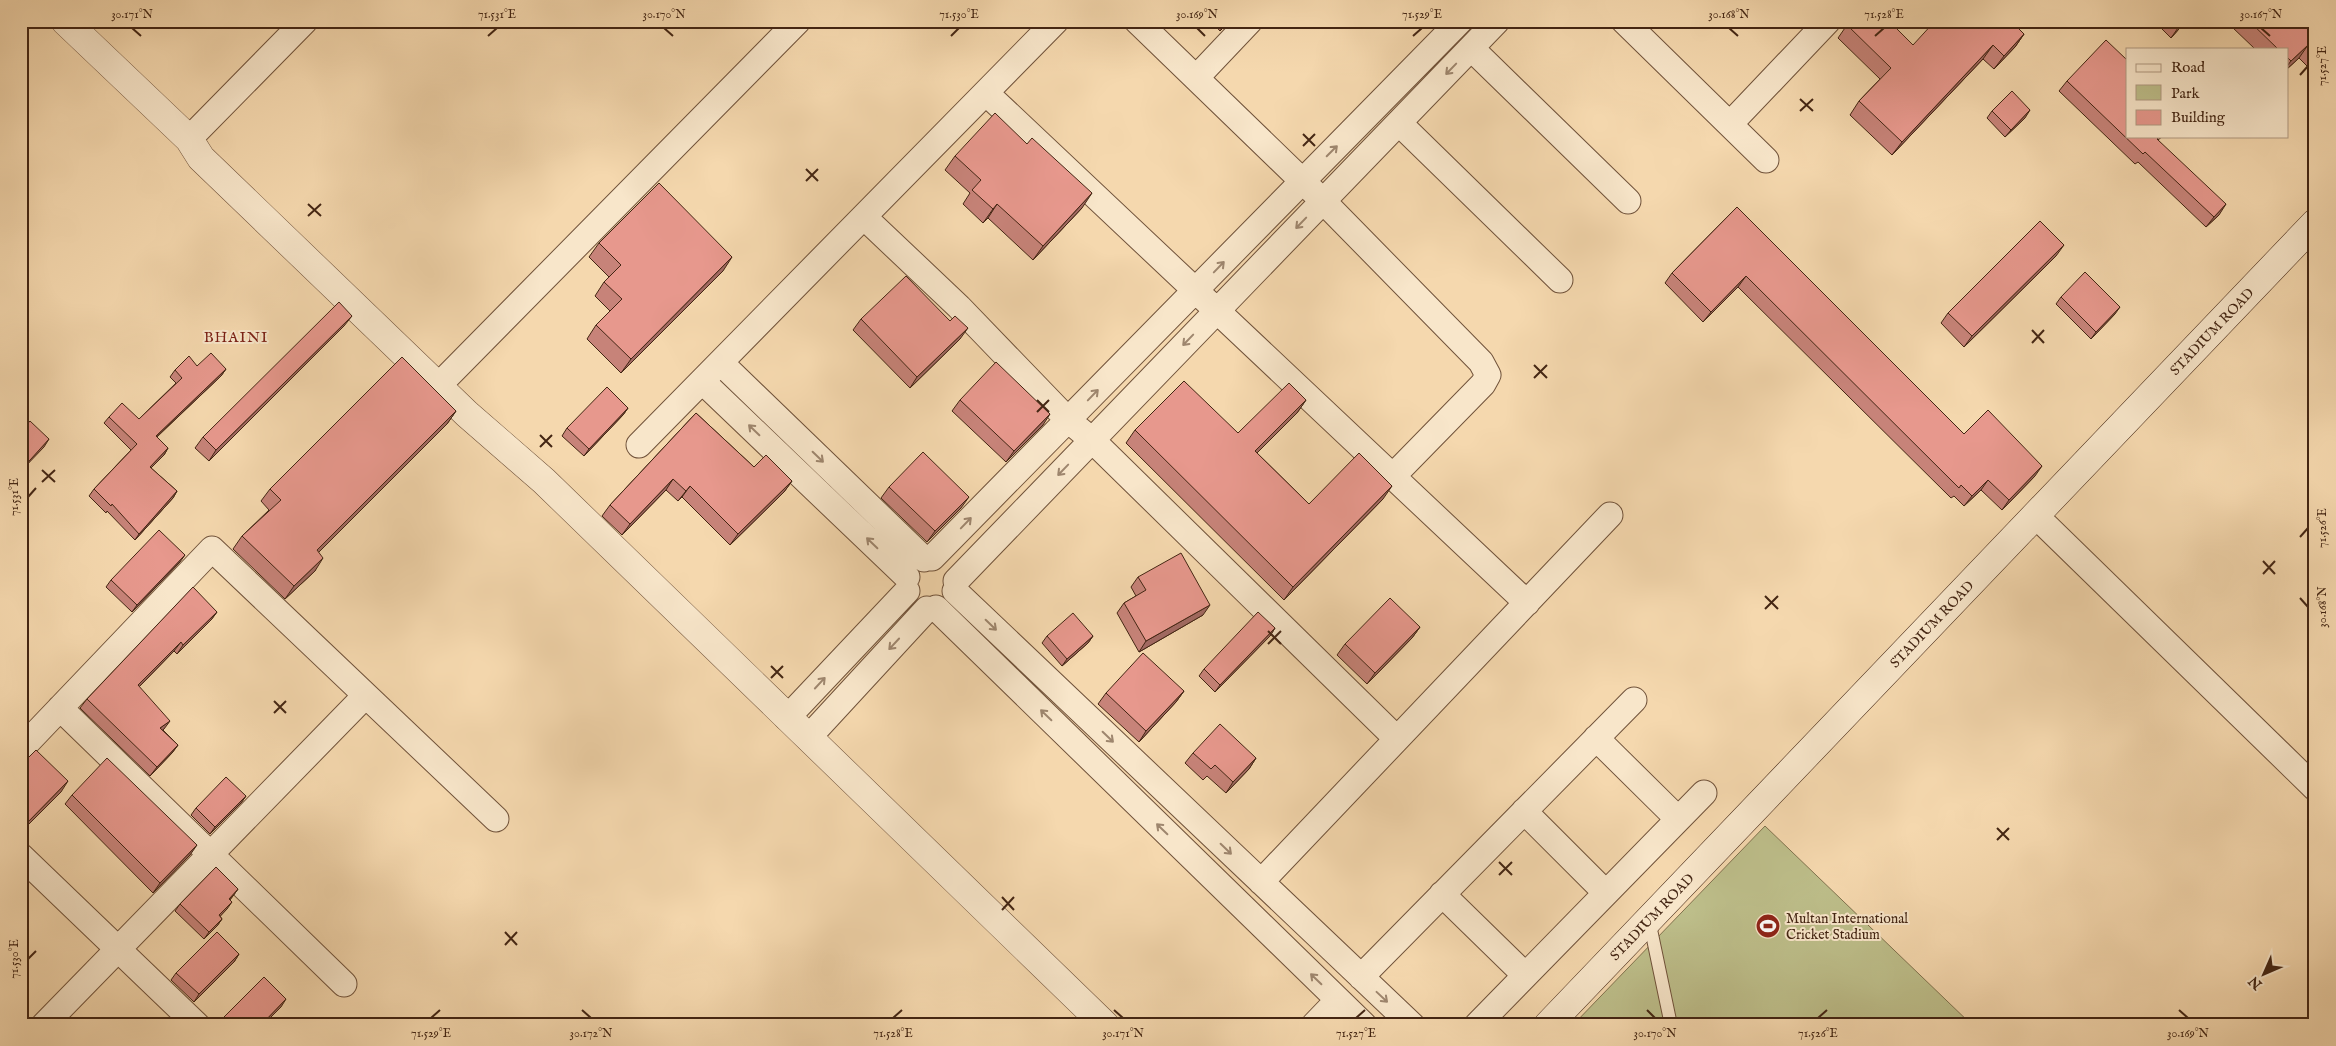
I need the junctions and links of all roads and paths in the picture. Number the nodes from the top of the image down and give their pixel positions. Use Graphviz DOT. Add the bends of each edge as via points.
graph roads {
  1 [pos="65,21"];
  2 [pos="305,21"];
  3 [pos="798,21"];
  4 [pos="1056,21"];
  5 [pos="1137,21"];
  6 [pos="1250,21"];
  7 [pos="1460,21"];
  8 [pos="1497,21"];
  9 [pos="1624,21"];
  10 [pos="1828,21"];
  11 [pos="1471,48"];
  12 [pos="1196,78"];
  13 [pos="986,93"];
  14 [pos="1399,123"];
  15 [pos="1730,124"];
  16 [pos="189,139"];
  17 [pos="1766,160"];
  18 [pos="1302,181"];
  19 [pos="1323,201"];
  20 [pos="1628,201"];
  21 [pos="864,217"];
  22 [pos="2315,223"];
  23 [pos="1560,280"];
  24 [pos="1194,291"];
  25 [pos="1217,310"];
  26 [pos="720,362"];
  27 [pos="702,381"];
  28 [pos="439,385"];
  29 [pos="1068,420"];
  30 [pos="1092,440"];
  31 [pos="639,445"];
  32 [pos="1393,476"];
  33 [pos="1610,515"];
  34 [pos="2035,515"];
  35 [pos="928,559"];
  36 [pos="907,584"];
  37 [pos="956,586"];
  38 [pos="1527,603"];
  39 [pos="931,609"];
  40 [pos="365,696"];
  41 [pos="1634,700"];
  42 [pos="60,708"];
  43 [pos="787,718"];
  44 [pos="808,738"];
  45 [pos="1596,738"];
  46 [pos="1397,739"];
  47 [pos="21,749"];
  48 [pos="2315,788"];
  49 [pos="1704,793"];
  50 [pos="1524,811"];
  51 [pos="496,819"];
  52 [pos="1678,819"];
  53 [pos="210,854"];
  54 [pos="21,856"];
  55 [pos="1261,882"];
  56 [pos="1606,893"];
  57 [pos="1442,894"];
  58 [pos="1649,920"];
  59 [pos="118,949"];
  60 [pos="1525,975"];
  61 [pos="1361,977"];
  62 [pos="344,984"];
  63 [pos="1338,1000"];
  64 [pos="44,1025"];
  65 [pos="197,1025"];
  66 [pos="1105,1025"];
  67 [pos="1314,1025"];
  68 [pos="1364,1025"];
  69 [pos="1412,1025"];
  70 [pos="1476,1025"];
  71 [pos="1548,1025"];
  72 [pos="1671,1025"];
  1 -- 16 [label="street"];
  2 -- 16 [label="street"];
  3 -- 28 [label="street"];
  4 -- 13 [label="street"];
  5 -- 12 [label="street"];
  6 -- 12 [label="street"];
  18 -- 7 [label="street, one-way"];
  8 -- 11 [label="street"];
  9 -- 15 [label="street"];
  10 -- 15 [label="street"];
  11 -- 14 [label="street, one-way"];
  11 -- 20 [label="street"];
  12 -- 18 [label="street"];
  13 -- 21 [label="street"];
  13 -- 24 [label="street"];
  14 -- 19 [label="street"];
  14 -- 23 [label="street"];
  15 -- 17 [label="street"];
  16 -- 28 [label="street" via="201,158"];
  18 -- 19 [label="street"];
  24 -- 18 [label="street, one-way"];
  19 -- 25 [label="street, one-way"];
  19 -- 32 [label="street" via="1481,362 1488,375 1483,384"];
  21 -- 26 [label="street"];
  21 -- 29 [label="street" via="959,307"];
  22 -- 34 [label="street, STADIUM ROAD"];
  24 -- 25 [label="street"];
  29 -- 24 [label="street, one-way"];
  25 -- 30 [label="street, one-way"];
  25 -- 32 [label="street"];
  26 -- 27 [label="street"];
  26 -- 35 [label="street, one-way"];
  27 -- 31 [label="street"];
  36 -- 27 [label="street, one-way"];
  28 -- 43 [label="street" via="467,414 544,481"];
  29 -- 30 [label="street"];
  35 -- 29 [label="street, one-way"];
  30 -- 37 [label="street, one-way"];
  30 -- 46 [label="street"];
  32 -- 38 [label="street"];
  33 -- 38 [label="street"];
  34 -- 48 [label="street"];
  34 -- 58 [label="street, STADIUM ROAD"];
  35 -- 36 [label="street" via="910,569"];
  35 -- 37 [label="street" via="946,563 951,568"];
  36 -- 39 [label="street" via="915,602"];
  43 -- 36 [label="street, one-way"];
  37 -- 39 [label="street" via="948,602"];
  37 -- 55 [label="street, one-way"];
  38 -- 46 [label="street"];
  39 -- 44 [label="street, one-way"];
  63 -- 39 [label="street, one-way"];
  40 -- 42 [label="street" via="212,549"];
  40 -- 51 [label="street"];
  40 -- 53 [label="street"];
  41 -- 45 [label="street"];
  42 -- 47 [label="street"];
  42 -- 53 [label="street"];
  43 -- 44 [label="street"];
  44 -- 66 [label="street"];
  45 -- 50 [label="street"];
  45 -- 52 [label="street"];
  46 -- 55 [label="street"];
  49 -- 52 [label="street"];
  50 -- 56 [label="street"];
  50 -- 57 [label="street"];
  52 -- 56 [label="street"];
  53 -- 59 [label="street"];
  53 -- 62 [label="street"];
  54 -- 59 [label="street"];
  55 -- 61 [label="street"];
  56 -- 60 [label="street"];
  57 -- 60 [label="street"];
  57 -- 61 [label="street"];
  58 -- 71 [label="street, STADIUM ROAD"];
  58 -- 72 [label="lane"];
  59 -- 64 [label="street"];
  59 -- 65 [label="street"];
  60 -- 70 [label="street"];
  61 -- 69 [label="street, one-way"];
  63 -- 67 [label="street"];
  63 -- 68 [label="street"];
}
